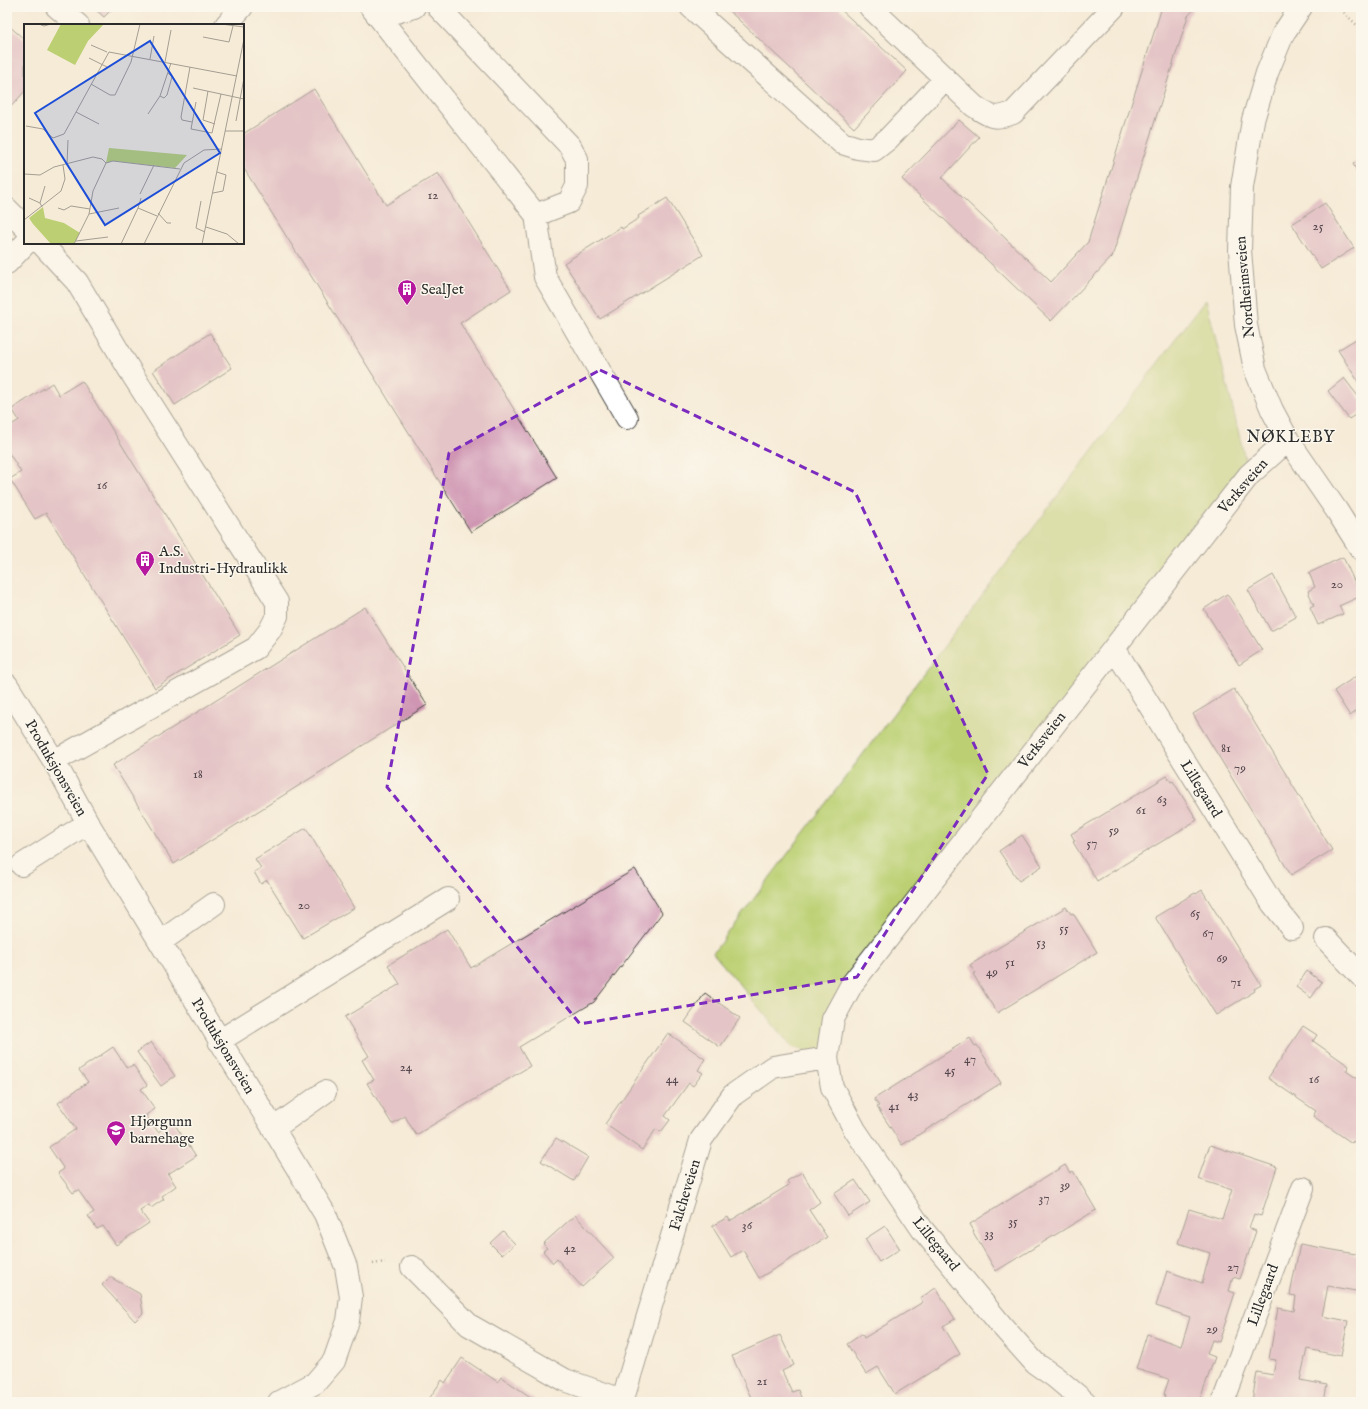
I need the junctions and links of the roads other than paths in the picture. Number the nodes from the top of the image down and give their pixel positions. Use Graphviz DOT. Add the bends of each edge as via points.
graph roads {
  1 [pos="57,7"];
  2 [pos="242,7"];
  3 [pos="414,7"];
  4 [pos="438,7"];
  5 [pos="691,7"];
  6 [pos="870,7"];
  7 [pos="1114,7"];
  8 [pos="1301,7"];
  9 [pos="375,12"];
  10 [pos="77,24"];
  11 [pos="227,24"];
  12 [pos="945,79"];
  13 [pos="7,209"];
  14 [pos="536,215"];
  15 [pos="24,226"];
  16 [pos="25,244"];
  17 [pos="42,244"];
  18 [pos="7,263"];
  19 [pos="627,418"];
  20 [pos="1288,440"];
  21 [pos="1361,549"];
  22 [pos="1114,648"];
  23 [pos="7,685"];
  24 [pos="54,761"];
  25 [pos="88,823"];
  26 [pos="22,865"];
  27 [pos="448,899"];
  28 [pos="214,904"];
  29 [pos="1292,928"];
  30 [pos="1326,939"];
  31 [pos="160,942"];
  32 [pos="1361,976"];
  33 [pos="219,1041"];
  34 [pos="827,1058"];
  35 [pos="325,1092"];
  36 [pos="274,1129"];
  37 [pos="1303,1188"];
  38 [pos="412,1267"];
  39 [pos="622,1401"];
  40 [pos="279,1402"];
  41 [pos="1085,1402"];
  42 [pos="1224,1402"];
  1 -- 10 [label="street"];
  2 -- 11 [label="street"];
  3 -- 9 [label="street"];
  4 -- 14 [label="street" via="570,146 577,159 577,186 569,202"];
  5 -- 12 [label="street" via="842,143 858,148 874,150 888,139"];
  6 -- 12 [label="street"];
  7 -- 12 [label="street" via="1013,113 998,118 987,115"];
  8 -- 20 [label="street, Nordheimsveien" via="1283,34 1267,73 1253,120 1242,186 1240,242 1246,325 1255,369"];
  9 -- 14 [label="street"];
  13 -- 15 [label="street"];
  14 -- 19 [label="street" via="545,278"];
  16 -- 18 [label="street"];
  17 -- 24 [label="street" via="77,282 132,374 277,602 277,616 256,648"];
  20 -- 21 [label="street, Nordheimsveien"];
  20 -- 22 [label="street, Verksveien" via="1249,475"];
  22 -- 29 [label="street, Lillegaard" via="1272,903"];
  22 -- 34 [label="street, Verksveien" via="852,984 833,1019"];
  23 -- 24 [label="street, Produksjonsveien"];
  24 -- 25 [label="street, Produksjonsveien"];
  25 -- 26 [label="street"];
  25 -- 31 [label="street, Produksjonsveien"];
  27 -- 33 [label="street"];
  28 -- 31 [label="street"];
  30 -- 32 [label="street"];
  31 -- 33 [label="street, Produksjonsveien"];
  33 -- 36 [label="street, Produksjonsveien"];
  34 -- 39 [label="street, Falcheveien" via="773,1067 734,1095 702,1140"];
  34 -- 41 [label="street, Lillegaard" via="832,1087 855,1130 922,1229 1034,1363"];
  35 -- 36 [label="street"];
  36 -- 40 [label="street, Produksjonsveien" via="325,1214 346,1267 351,1297 348,1321 334,1361 315,1383"];
  37 -- 42 [label="street, Lillegaard"];
  38 -- 39 [label="street" via="469,1325 565,1380"];
}
